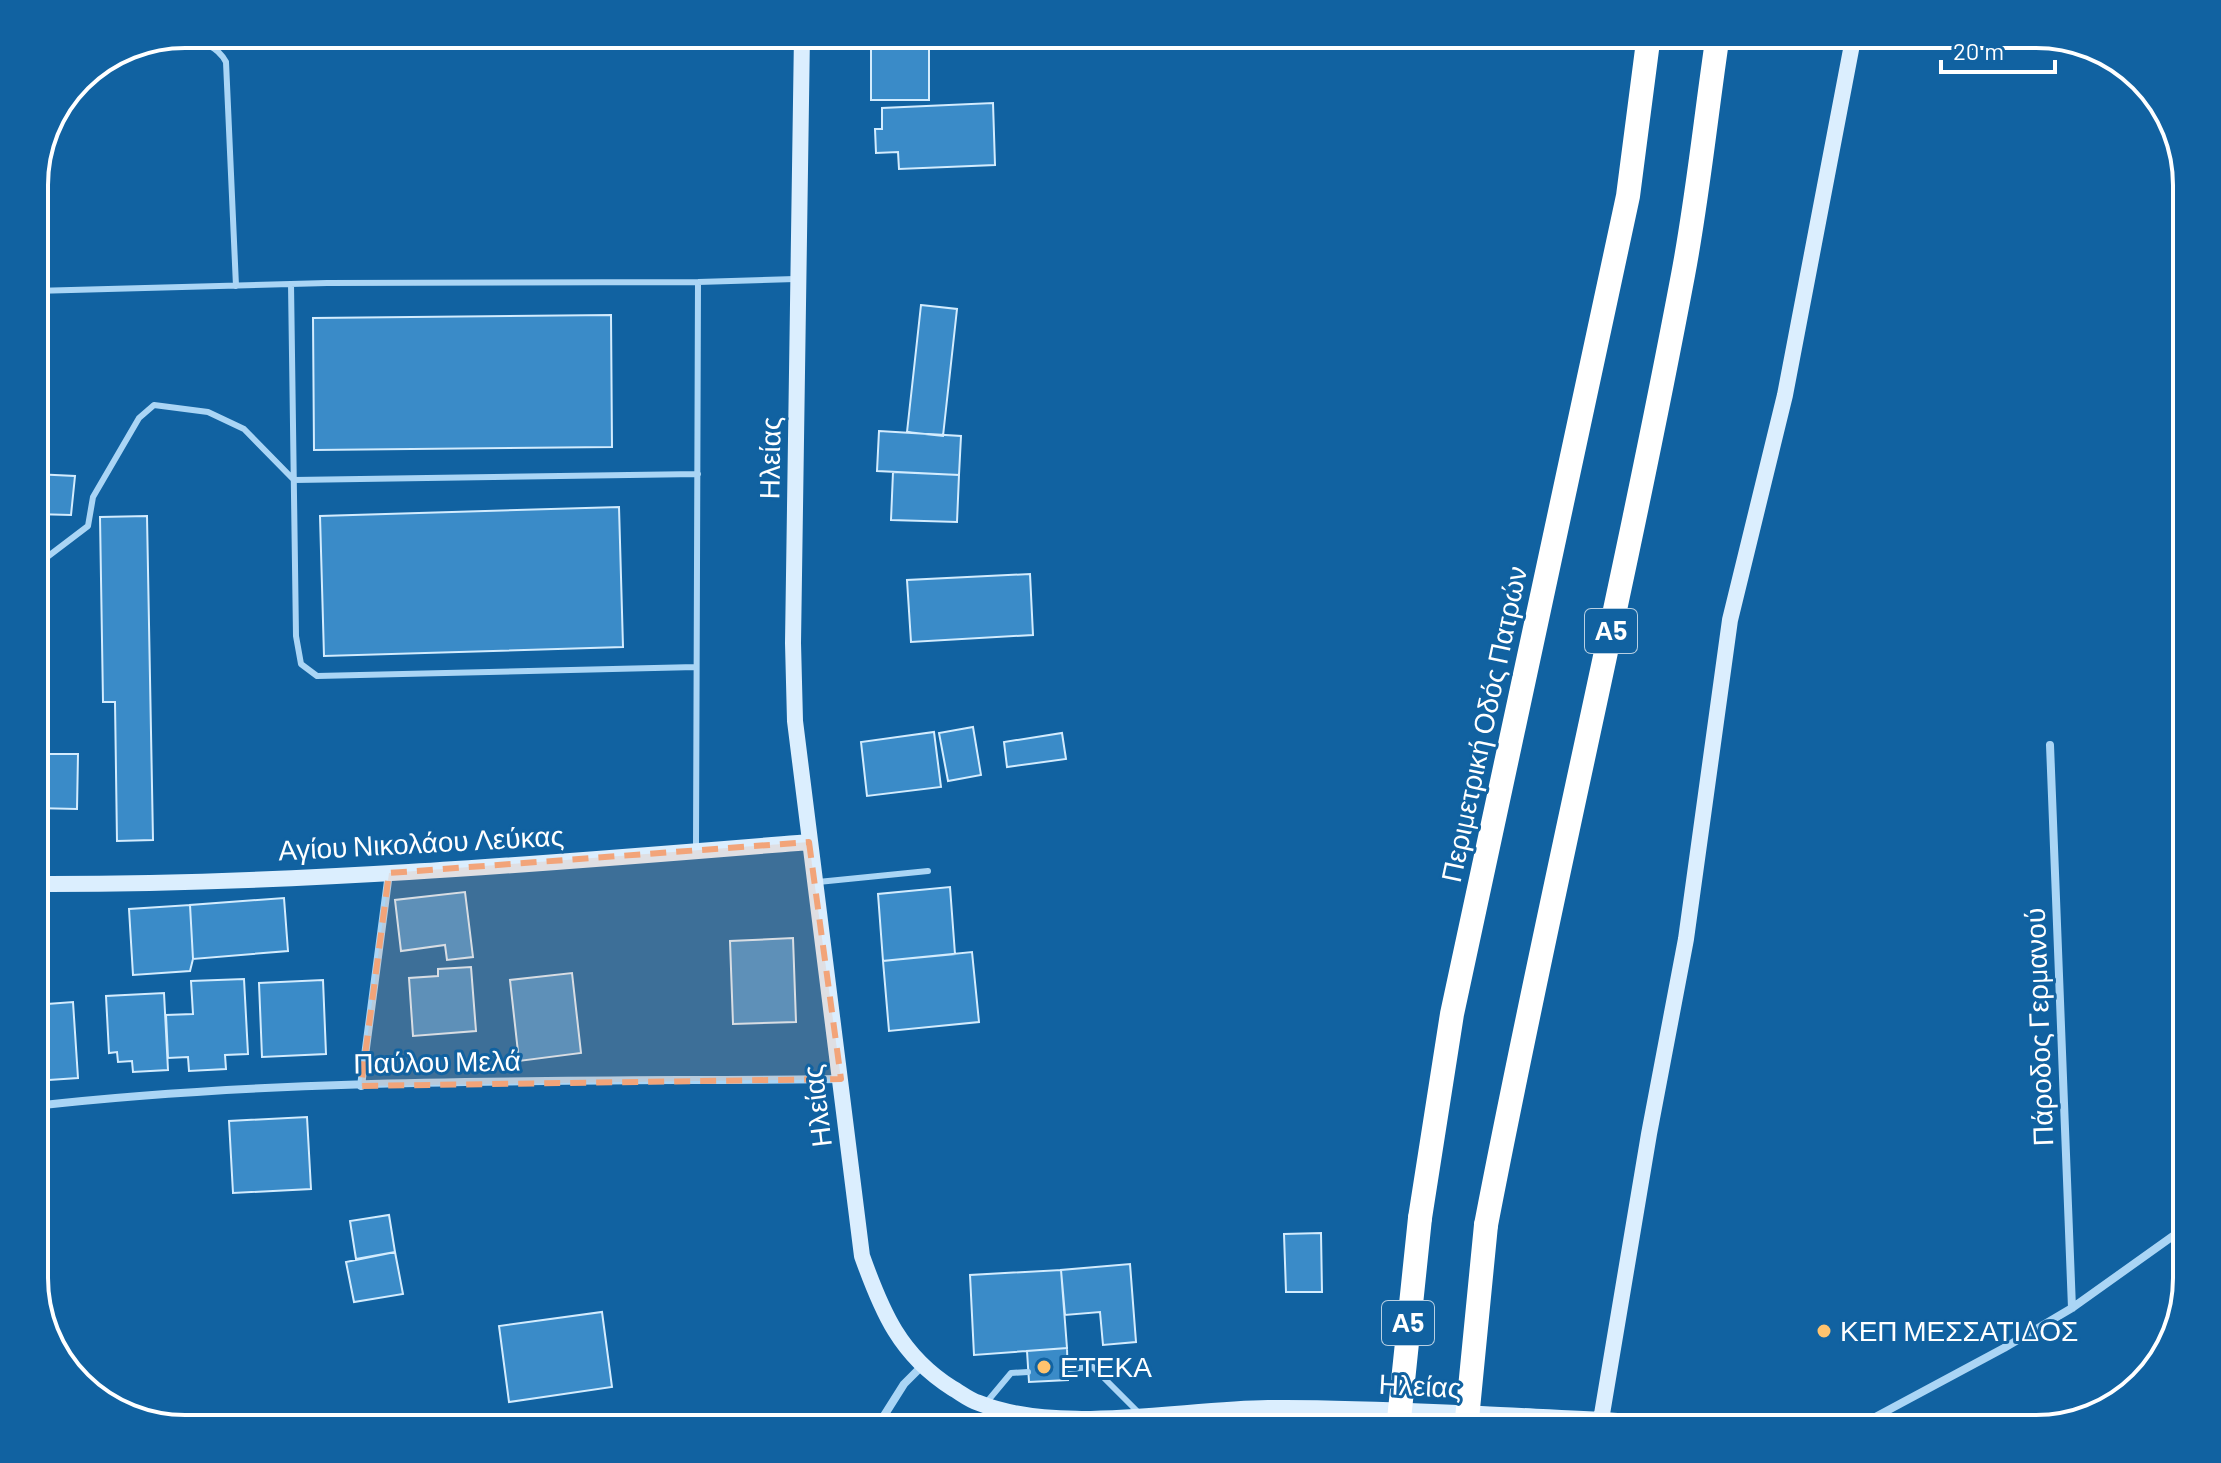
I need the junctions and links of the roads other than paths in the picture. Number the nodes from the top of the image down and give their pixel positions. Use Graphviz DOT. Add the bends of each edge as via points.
graph roads {
  1 [pos="214,48"];
  2 [pos="802,48"];
  3 [pos="1647,48"];
  4 [pos="1716,48"];
  5 [pos="1851,48"];
  6 [pos="799,279"];
  7 [pos="698,282"];
  8 [pos="291,284"];
  9 [pos="236,286"];
  10 [pos="48,291"];
  11 [pos="698,474"];
  12 [pos="294,480"];
  13 [pos="48,556"];
  14 [pos="696,667"];
  15 [pos="2050,745"];
  16 [pos="809,842"];
  17 [pos="696,852"];
  18 [pos="928,871"];
  19 [pos="389,873"];
  20 [pos="814,882"];
  21 [pos="48,884"];
  22 [pos="841,1079"];
  23 [pos="361,1086"];
  24 [pos="48,1105"];
  25 [pos="2173,1236"];
  26 [pos="2072,1308"];
  27 [pos="922,1366"];
  28 [pos="1068,1369"];
  29 [pos="1028,1372"];
  30 [pos="985,1405"];
  31 [pos="1307,1407"];
  32 [pos="884,1415"];
  33 [pos="1015,1415"];
  34 [pos="1140,1415"];
  35 [pos="1302,1415"];
  36 [pos="1399,1415"];
  37 [pos="1445,1415"];
  38 [pos="1467,1415"];
  39 [pos="1602,1415"];
  40 [pos="1879,1415"];
  1 -- 9 [label="lane" via="226,62"];
  2 -- 6 [label="main road, Ηλείας"];
  3 -- 36 [label="highway, Περιμετρική Οδός Πατρών / Α5, bridge" via="1628,196 1452,1014 1420,1218"];
  4 -- 38 [label="highway, Α5, bridge" via="1683,273 1486,1225"];
  5 -- 39 [label="main road" via="1785,395 1730,620 1686,939"];
  6 -- 7 [label="lane"];
  6 -- 16 [label="main road, Ηλείας" via="793,658 797,751"];
  7 -- 8 [label="lane"];
  7 -- 11 [label="lane"];
  8 -- 9 [label="lane"];
  8 -- 12 [label="lane"];
  9 -- 10 [label="lane"];
  11 -- 12 [label="lane"];
  11 -- 14 [label="lane"];
  12 -- 13 [label="lane" via="244,429 208,412 154,405 139,418 93,497 88,526"];
  12 -- 14 [label="lane" via="296,636 301,664 317,676"];
  14 -- 17 [label="lane"];
  15 -- 26 [label="street, Πάροδος Γερμανού"];
  16 -- 17 [label="main road, Αγίου Νικολάου Λεύκας"];
  16 -- 20 [label="main road, Ηλείας"];
  17 -- 19 [label="main road, Αγίου Νικολάου Λεύκας"];
  18 -- 20 [label="lane"];
  19 -- 21 [label="main road, Αγίου Νικολάου Λεύκας"];
  19 -- 23 [label="street"];
  20 -- 22 [label="main road, Ηλείας"];
  22 -- 23 [label="street, Παύλου Μελά"];
  22 -- 27 [label="main road, Ηλείας" via="862,1256 891,1325"];
  23 -- 24 [label="street, Παύλου Μελά" via="183,1092"];
  25 -- 26 [label="street"];
  26 -- 40 [label="street"];
  27 -- 30 [label="main road, Ηλείας"];
  27 -- 32 [label="street"];
  28 -- 34 [label="lane" via="1093,1367"];
  29 -- 30 [label="lane" via="1011,1373"];
  30 -- 33 [label="main road, Ηλείας"];
  31 -- 34 [label="main road, Ηλείας"];
  31 -- 35 [label="street"];
  31 -- 37 [label="main road, Ηλείας"];
}
